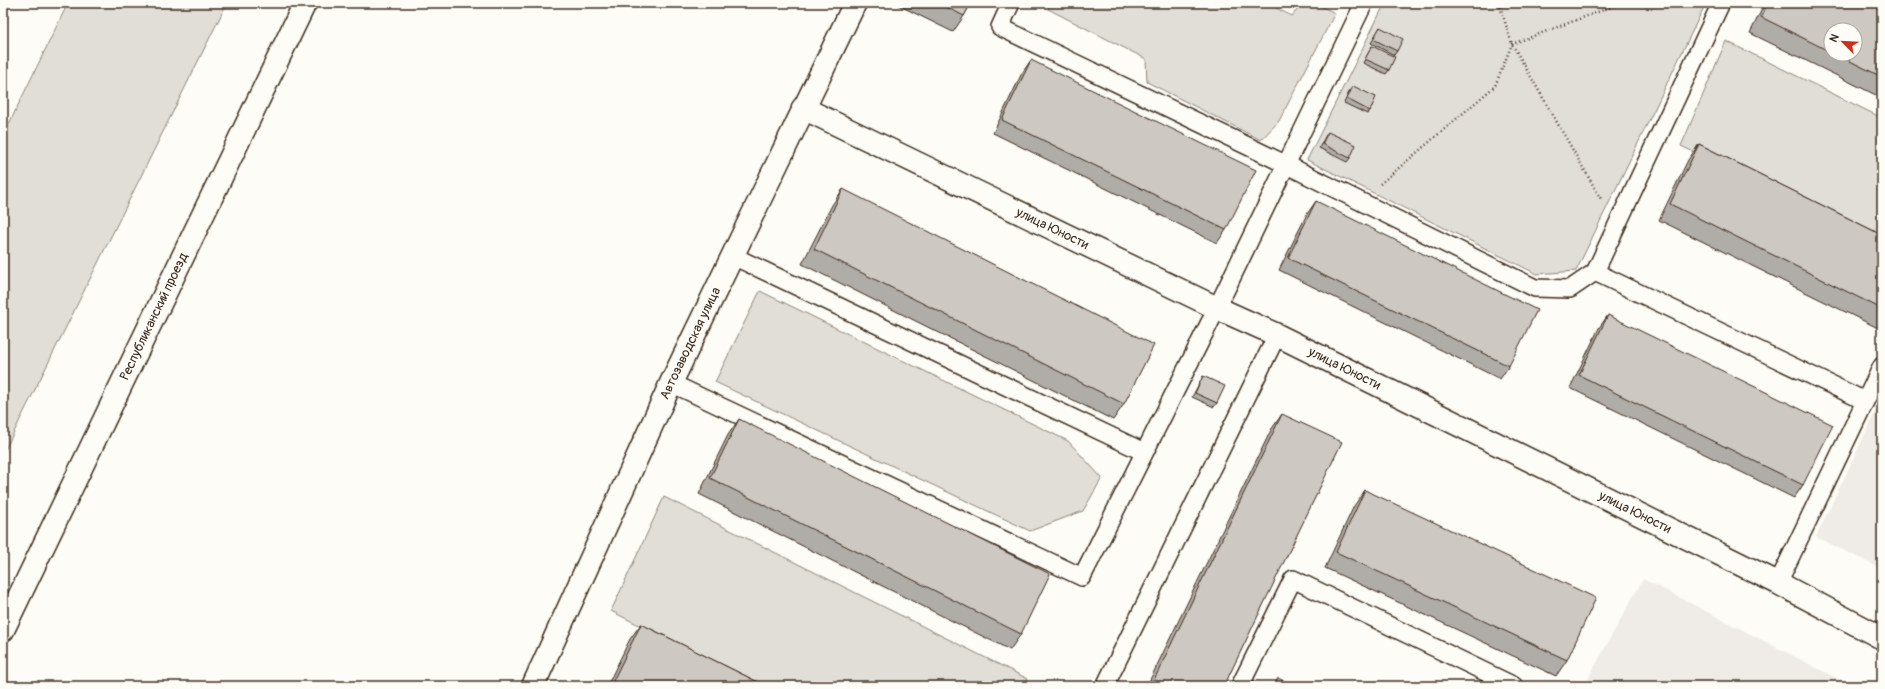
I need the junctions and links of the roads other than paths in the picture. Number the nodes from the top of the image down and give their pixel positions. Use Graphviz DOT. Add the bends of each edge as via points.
graph roads {
  1 [pos="305,3"];
  2 [pos="854,3"];
  3 [pos="1011,3"];
  4 [pos="1364,3"];
  5 [pos="1721,3"];
  6 [pos="803,108"];
  7 [pos="1287,165"];
  8 [pos="733,256"];
  9 [pos="1595,272"];
  10 [pos="1217,308"];
  11 [pos="1277,335"];
  12 [pos="1882,366"];
  13 [pos="671,383"];
  14 [pos="1865,401"];
  15 [pos="1144,452"];
  16 [pos="1778,583"];
  17 [pos="3,630"];
  18 [pos="1882,638"];
  19 [pos="533,686"];
  20 [pos="1105,686"];
  21 [pos="1240,686"];
  22 [pos="1514,686"];
  1 -- 17 [label="street, Республиканский проезд"];
  2 -- 6 [label="street, Автозаводская улица"];
  3 -- 7 [label="lane" via="1000,27"];
  4 -- 7 [label="lane"];
  5 -- 9 [label="lane"];
  6 -- 8 [label="street, Автозаводская улица"];
  6 -- 10 [label="street, улица Юности"];
  7 -- 9 [label="lane" via="1535,288 1570,290"];
  7 -- 10 [label="lane"];
  8 -- 13 [label="street, Автозаводская улица"];
  8 -- 15 [label="lane"];
  9 -- 14 [label="lane"];
  10 -- 11 [label="street, улица Юности"];
  10 -- 15 [label="lane"];
  11 -- 16 [label="street, улица Юности"];
  11 -- 20 [label="lane"];
  12 -- 14 [label="lane"];
  13 -- 15 [label="lane" via="1082,577"];
  13 -- 19 [label="street, Автозаводская улица"];
  14 -- 16 [label="lane"];
  16 -- 18 [label="street, улица Юности"];
  21 -- 22 [label="lane" via="1294,579"];
}
